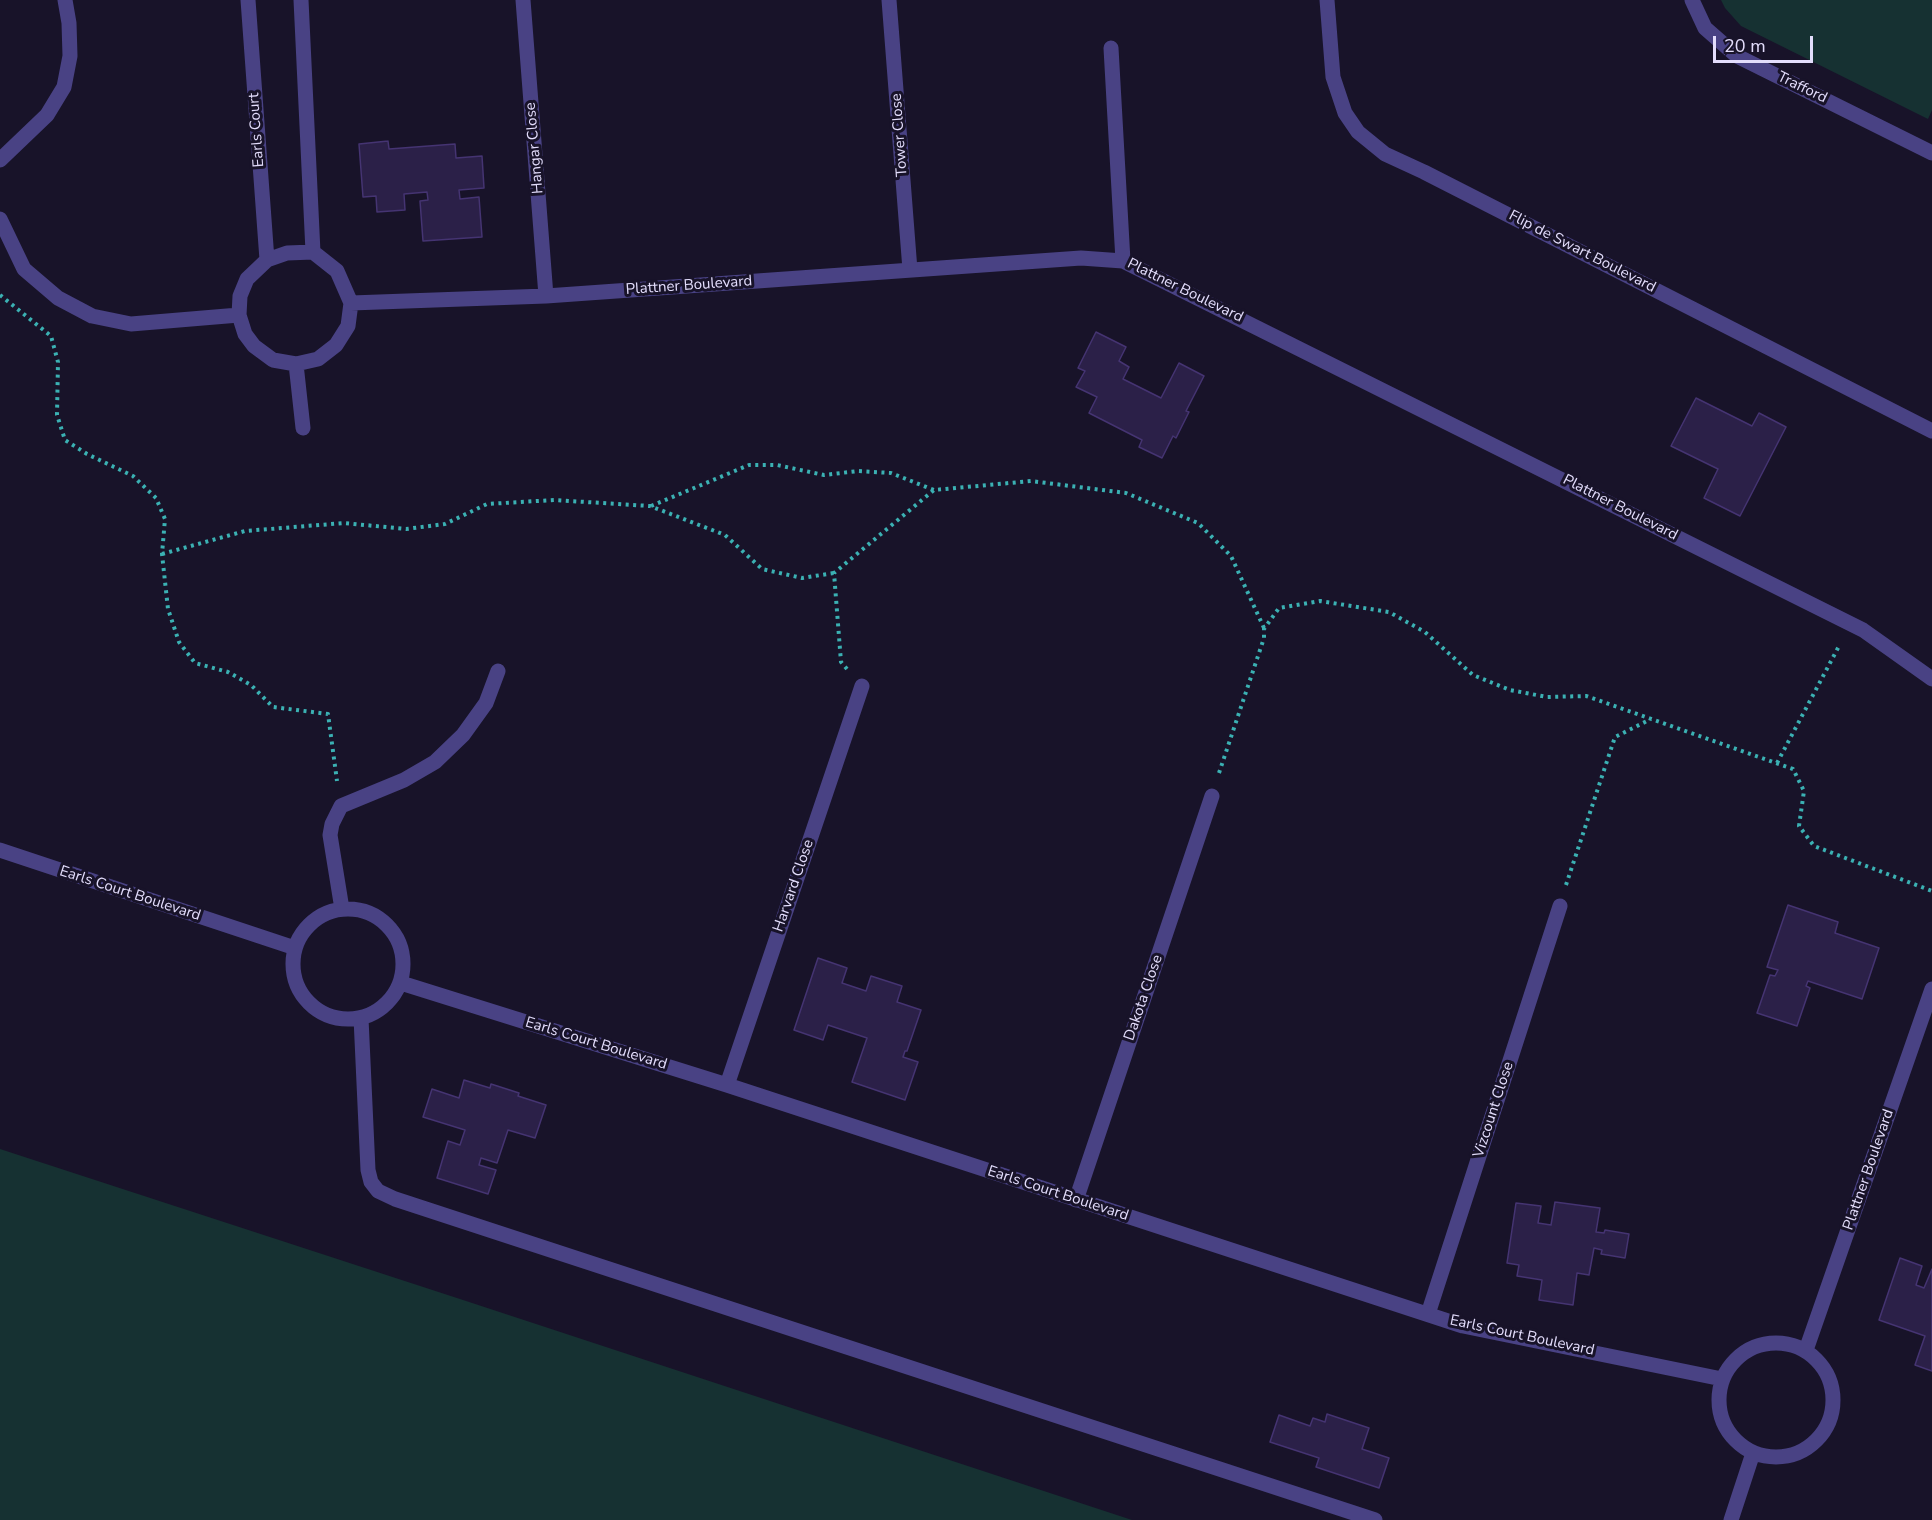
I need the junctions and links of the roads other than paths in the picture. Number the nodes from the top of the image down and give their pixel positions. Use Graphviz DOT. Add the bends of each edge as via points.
graph roads {
  1 [pos="65,0"];
  2 [pos="248,0"];
  3 [pos="301,0"];
  4 [pos="523,0"];
  5 [pos="889,0"];
  6 [pos="1326,0"];
  7 [pos="1692,0"];
  8 [pos="1111,48"];
  9 [pos="1932,153"];
  10 [pos="0,160"];
  11 [pos="0,219"];
  12 [pos="313,252"];
  13 [pos="267,260"];
  14 [pos="1123,261"];
  15 [pos="910,270"];
  16 [pos="546,296"];
  17 [pos="351,303"];
  18 [pos="239,315"];
  19 [pos="296,364"];
  20 [pos="303,428"];
  21 [pos="1932,431"];
  22 [pos="498,671"];
  23 [pos="1932,679"];
  24 [pos="862,686"];
  25 [pos="1212,796"];
  26 [pos="0,850"];
  27 [pos="1560,906"];
  28 [pos="342,909"];
  29 [pos="295,948"];
  30 [pos="401,982"];
  31 [pos="1932,989"];
  32 [pos="361,1018"];
  33 [pos="727,1085"];
  34 [pos="1076,1200"];
  35 [pos="1428,1314"];
  36 [pos="1806,1350"];
  37 [pos="1722,1379"];
  38 [pos="1753,1454"];
  39 [pos="1375,1520"];
  40 [pos="1731,1520"];
  1 -- 10 [label="street" via="70,56 63,87 47,116"];
  2 -- 13 [label="street, Earls Court"];
  3 -- 12 [label="street"];
  4 -- 16 [label="street, Hangar Close"];
  5 -- 15 [label="street, Tower Close"];
  6 -- 21 [label="street, Flip de Swart Boulevard" via="1333,77 1345,113 1358,132 1385,154"];
  7 -- 9 [label="street, Trafford" via="1706,28 1737,56"];
  8 -- 14 [label="street"];
  11 -- 18 [label="street" via="24,269 58,298 92,315 131,324"];
  12 -- 13 [label="street" via="287,253"];
  12 -- 17 [label="street" via="337,271"];
  13 -- 18 [label="street" via="247,279 240,296"];
  14 -- 15 [label="street, Plattner Boulevard" via="1080,258"];
  14 -- 23 [label="street, Plattner Boulevard" via="1863,630"];
  15 -- 16 [label="street, Plattner Boulevard"];
  16 -- 17 [label="street, Plattner Boulevard"];
  17 -- 19 [label="street" via="348,326 336,345 318,359"];
  18 -- 19 [label="street" via="254,346 273,360"];
  19 -- 20 [label="street"];
  22 -- 28 [label="street" via="486,703 463,735 435,762 404,780 341,806 330,835"];
  24 -- 33 [label="street, Harvard Close"];
  25 -- 34 [label="street, Dakota Close"];
  26 -- 29 [label="street, Earls Court Boulevard"];
  27 -- 35 [label="street, Vizcount Close"];
  28 -- 29 [label="street" via="313,921"];
  28 -- 30 [label="street" via="361,910 378,917 392,930 401,946"];
  29 -- 32 [label="street" via="295,981 314,1008 345,1020"];
  30 -- 32 [label="street" via="392,999"];
  30 -- 33 [label="street, Earls Court Boulevard"];
  31 -- 36 [label="street, Plattner Boulevard"];
  32 -- 39 [label="street" via="368,1170 378,1191"];
  33 -- 34 [label="street, Earls Court Boulevard"];
  34 -- 35 [label="street, Earls Court Boulevard"];
  35 -- 37 [label="street, Earls Court Boulevard" via="1463,1326"];
  36 -- 37 [label="street" via="1787,1344 1767,1344 1748,1350 1732,1362"];
  36 -- 38 [label="street" via="1824,1367 1833,1390 1832,1415 1821,1437 1802,1452 1778,1458"];
  37 -- 38 [label="street" via="1718,1401 1722,1423 1735,1441"];
  38 -- 40 [label="street"];
}
